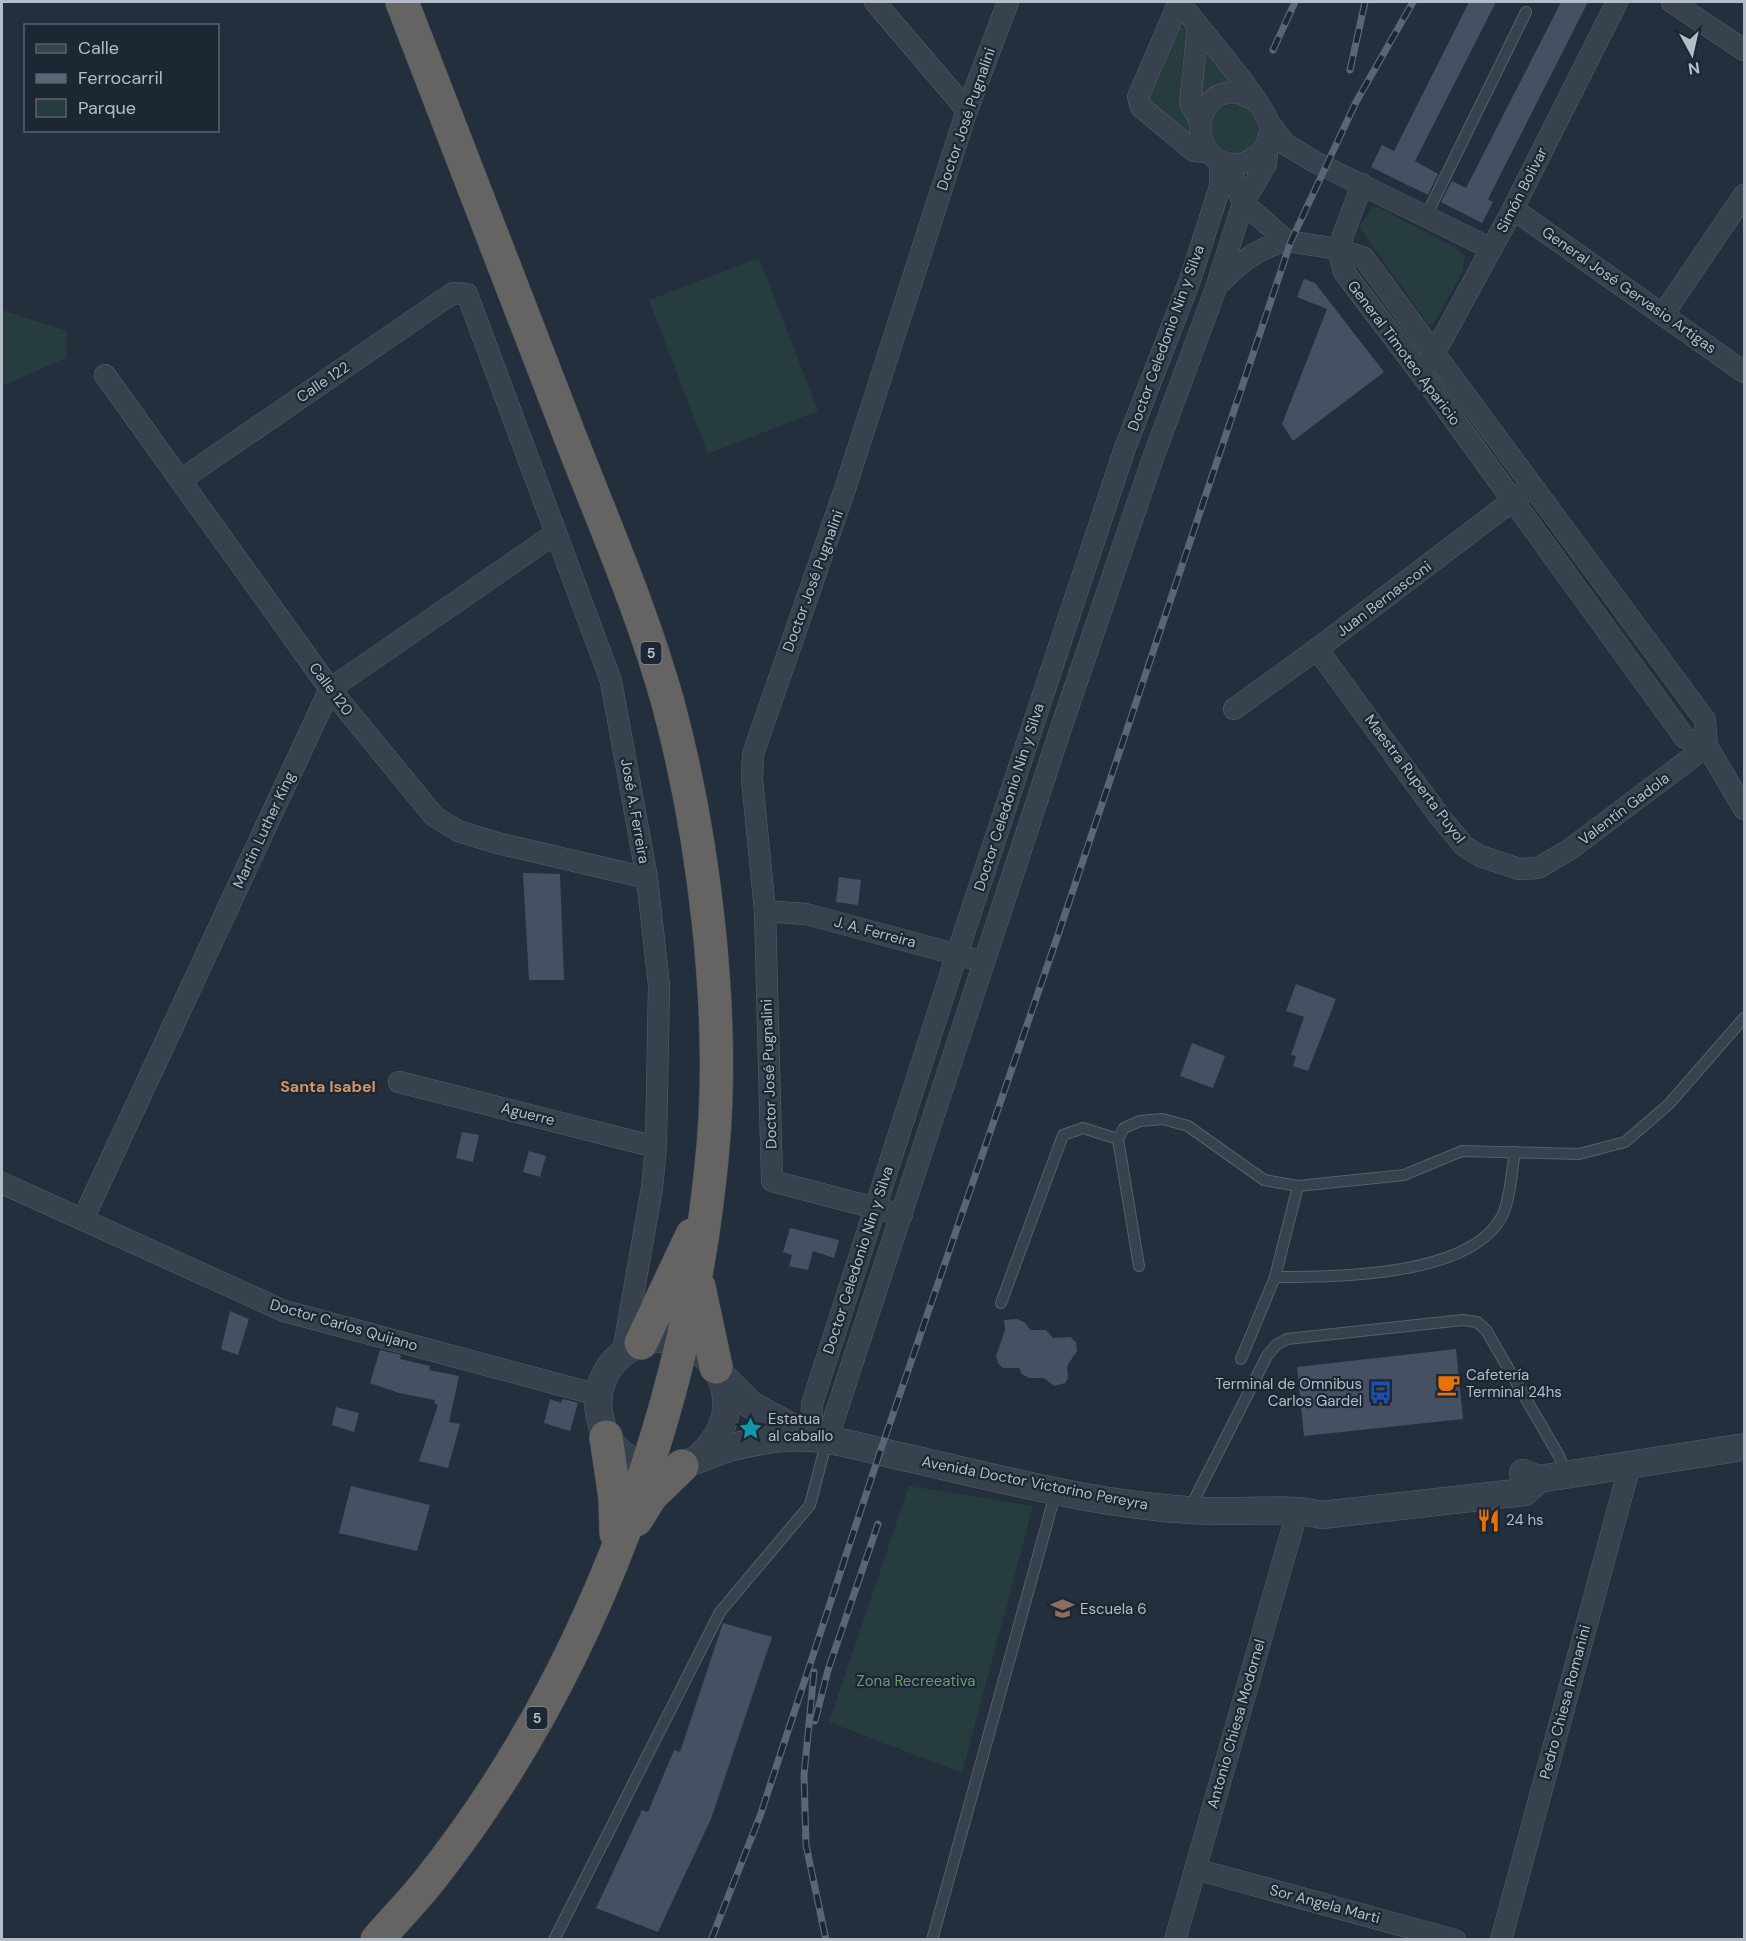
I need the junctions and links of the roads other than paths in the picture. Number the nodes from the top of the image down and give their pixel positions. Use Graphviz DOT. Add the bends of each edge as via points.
graph roads {
  1 [pos="402,2"];
  2 [pos="875,2"];
  3 [pos="1008,2"];
  4 [pos="1179,2"];
  5 [pos="1617,2"];
  6 [pos="1671,2"];
  7 [pos="1526,12"];
  8 [pos="1198,26"];
  9 [pos="1744,50"];
  10 [pos="1256,100"];
  11 [pos="967,110"];
  12 [pos="1200,121"];
  13 [pos="1270,130"];
  14 [pos="1218,159"];
  15 [pos="1362,184"];
  16 [pos="1744,195"];
  17 [pos="1243,203"];
  18 [pos="1513,209"];
  19 [pos="1426,216"];
  20 [pos="1287,241"];
  21 [pos="1338,249"];
  22 [pos="1492,249"];
  23 [pos="1216,288"];
  24 [pos="467,294"];
  25 [pos="1664,313"];
  26 [pos="1434,352"];
  27 [pos="1744,372"];
  28 [pos="105,375"];
  29 [pos="1422,375"];
  30 [pos="1125,448"];
  31 [pos="1153,458"];
  32 [pos="182,479"];
  33 [pos="1532,486"];
  34 [pos="1512,501"];
  35 [pos="556,533"];
  36 [pos="1317,649"];
  37 [pos="330,689"];
  38 [pos="1234,709"];
  39 [pos="1034,722"];
  40 [pos="1060,731"];
  41 [pos="1707,746"];
  42 [pos="1744,809"];
  43 [pos="1538,868"];
  44 [pos="647,878"];
  45 [pos="765,911"];
  46 [pos="957,954"];
  47 [pos="985,961"];
  48 [pos="1744,1018"];
  49 [pos="399,1082"];
  50 [pos="1118,1139"];
  51 [pos="656,1147"];
  52 [pos="1515,1152"];
  53 [pos="2,1183"];
  54 [pos="1298,1186"];
  55 [pos="706,1206"];
  56 [pos="875,1208"];
  57 [pos="902,1215"];
  58 [pos="83,1219"];
  59 [pos="1138,1266"];
  60 [pos="696,1274"];
  61 [pos="1275,1277"];
  62 [pos="1000,1303"];
  63 [pos="682,1342"];
  64 [pos="632,1347"];
  65 [pos="1241,1359"];
  66 [pos="718,1371"];
  67 [pos="597,1395"];
  68 [pos="606,1437"];
  69 [pos="819,1439"];
  70 [pos="1744,1447"];
  71 [pos="690,1462"];
  72 [pos="1630,1465"];
  73 [pos="645,1467"];
  74 [pos="1566,1475"];
  75 [pos="1056,1490"];
  76 [pos="1298,1509"];
  77 [pos="1189,1510"];
  78 [pos="617,1550"];
  79 [pos="1195,1869"];
  80 [pos="377,1940"];
  81 [pos="554,1940"];
  82 [pos="932,1940"];
  83 [pos="1175,1940"];
  84 [pos="1455,1940"];
  85 [pos="1501,1940"];
  1 -- 55 [label="highway, 5" via="618,558 668,703 707,918 716,1080"];
  2 -- 11 [label="street"];
  3 -- 11 [label="street, Doctor José Pugnalini"];
  4 -- 8 [label="street"];
  4 -- 14 [label="street" via="1138,97 1141,107 1194,151"];
  5 -- 18 [label="street, Simón Bolivar"];
  6 -- 9 [label="street"];
  7 -- 19 [label="lane"];
  8 -- 10 [label="street"];
  8 -- 12 [label="street" via="1190,103"];
  10 -- 12 [label="street" via="1239,93 1222,96 1207,106"];
  10 -- 13 [label="street"];
  11 -- 45 [label="street, Doctor José Pugnalini" via="845,489 753,754"];
  12 -- 14 [label="street" via="1199,134"];
  13 -- 14 [label="street" via="1259,155 1247,162"];
  13 -- 15 [label="street" via="1285,144"];
  13 -- 17 [label="street, Doctor Celedonio Nin y Silva" via="1266,164"];
  14 -- 17 [label="street"];
  14 -- 30 [label="street, Doctor Celedonio Nin y Silva" via="1220,187"];
  15 -- 19 [label="street"];
  15 -- 21 [label="street"];
  16 -- 25 [label="street"];
  17 -- 20 [label="street"];
  17 -- 23 [label="street, Doctor Celedonio Nin y Silva"];
  18 -- 22 [label="street, Simón Bolivar"];
  18 -- 25 [label="street, General José Gervasio Artigas"];
  19 -- 22 [label="street"];
  20 -- 21 [label="street"];
  20 -- 23 [label="street" via="1270,245 1239,263"];
  21 -- 26 [label="street, General Timoteo Aparicio" via="1364,258"];
  21 -- 29 [label="street, General Timoteo Aparicio" via="1344,272"];
  22 -- 26 [label="street, Simón Bolivar"];
  23 -- 31 [label="street, Doctor Celedonio Nin y Silva"];
  24 -- 32 [label="street, Calle 122" via="453,293"];
  24 -- 35 [label="street, José A. Ferreira"];
  25 -- 27 [label="street, General José Gervasio Artigas"];
  26 -- 29 [label="street, Simón Bolivar"];
  26 -- 33 [label="street, General Timoteo Aparicio"];
  28 -- 32 [label="street, Calle 120"];
  29 -- 34 [label="street, General Timoteo Aparicio"];
  30 -- 31 [label="street"];
  30 -- 39 [label="street, Doctor Celedonio Nin y Silva"];
  31 -- 40 [label="street, Doctor Celedonio Nin y Silva"];
  32 -- 37 [label="street, Calle 120"];
  33 -- 34 [label="street, Juan Bernasconi"];
  33 -- 41 [label="street, General Timoteo Aparicio" via="1704,720"];
  34 -- 36 [label="street, Juan Bernasconi"];
  34 -- 41 [label="street, General Timoteo Aparicio" via="1685,738"];
  35 -- 37 [label="street"];
  35 -- 44 [label="street, José A. Ferreira" via="611,681"];
  36 -- 38 [label="street, Juan Bernasconi"];
  36 -- 43 [label="street, Maestra Ruperta Puyol" via="1464,846 1480,856 1519,869"];
  37 -- 44 [label="street, Calle 120" via="434,816 458,831"];
  37 -- 58 [label="street, Martin Luther King"];
  39 -- 40 [label="street"];
  39 -- 46 [label="street, Doctor Celedonio Nin y Silva"];
  40 -- 47 [label="street, Doctor Celedonio Nin y Silva"];
  41 -- 42 [label="street, General Timoteo Aparicio"];
  41 -- 43 [label="street, Valentín Gadola" via="1569,850"];
  44 -- 51 [label="street, José A. Ferreira" via="659,985"];
  45 -- 46 [label="street, J. A. Ferreira" via="806,914"];
  45 -- 56 [label="street, Doctor José Pugnalini" via="772,1181"];
  46 -- 47 [label="street, J. A. Ferreira"];
  46 -- 56 [label="street, Doctor Celedonio Nin y Silva"];
  47 -- 57 [label="street, Doctor Celedonio Nin y Silva"];
  48 -- 52 [label="lane" via="1669,1104 1625,1142 1579,1154"];
  49 -- 51 [label="street, Aguerre"];
  50 -- 54 [label="lane" via="1124,1128 1140,1121 1163,1119 1188,1126 1264,1180"];
  50 -- 59 [label="lane"];
  50 -- 62 [label="lane" via="1083,1128 1063,1136"];
  51 -- 64 [label="street, José A. Ferreira"];
  52 -- 54 [label="lane" via="1462,1151 1404,1175"];
  52 -- 61 [label="lane" via="1503,1215 1487,1234 1464,1250 1426,1264 1369,1273"];
  53 -- 58 [label="street, Doctor Carlos Quijano"];
  54 -- 61 [label="lane"];
  55 -- 60 [label="highway, 5"];
  55 -- 64 [label="highway"];
  56 -- 57 [label="street"];
  56 -- 69 [label="street, Doctor Celedonio Nin y Silva" via="812,1404"];
  57 -- 69 [label="street, Doctor Celedonio Nin y Silva"];
  58 -- 67 [label="street, Doctor Carlos Quijano" via="284,1311"];
  60 -- 63 [label="highway, 5"];
  60 -- 66 [label="highway"];
  61 -- 65 [label="lane"];
  63 -- 64 [label="street" via="662,1339"];
  63 -- 66 [label="street" via="706,1356"];
  63 -- 73 [label="highway, 5" via="662,1421"];
  64 -- 67 [label="street" via="606,1371"];
  66 -- 69 [label="street" via="751,1405"];
  66 -- 71 [label="street" via="726,1390 725,1421 715,1442"];
  67 -- 68 [label="street" via="598,1417"];
  68 -- 73 [label="street" via="616,1450"];
  68 -- 78 [label="highway" via="615,1498"];
  69 -- 71 [label="street" via="752,1443"];
  69 -- 75 [label="street, Avenida Doctor Victorino Pereyra"];
  69 -- 81 [label="lane" via="810,1505 720,1612"];
  70 -- 72 [label="street, Avenida Doctor Victorino Pereyra"];
  71 -- 73 [label="street" via="664,1469"];
  71 -- 78 [label="highway" via="651,1496"];
  72 -- 74 [label="street, Avenida Doctor Victorino Pereyra"];
  72 -- 85 [label="street, Pedro Chiesa Romanini"];
  73 -- 78 [label="highway, 5"];
  74 -- 76 [label="street, Avenida Doctor Victorino Pereyra" via="1539,1479 1524,1473 1319,1498"];
  74 -- 77 [label="lane" via="1559,1456 1486,1330 1477,1322 1463,1320 1287,1338 1276,1345"];
  75 -- 77 [label="street, Avenida Doctor Victorino Pereyra" via="1101,1500"];
  75 -- 82 [label="lane"];
  76 -- 77 [label="street, Avenida Doctor Victorino Pereyra"];
  76 -- 79 [label="street, Antonio Chiesa Modornel"];
  78 -- 80 [label="highway, 5" via="576,1642 483,1808 431,1879"];
  79 -- 83 [label="street, Antonio Chiesa Modornel"];
  79 -- 84 [label="street, Sor Angela Marti"];
}
